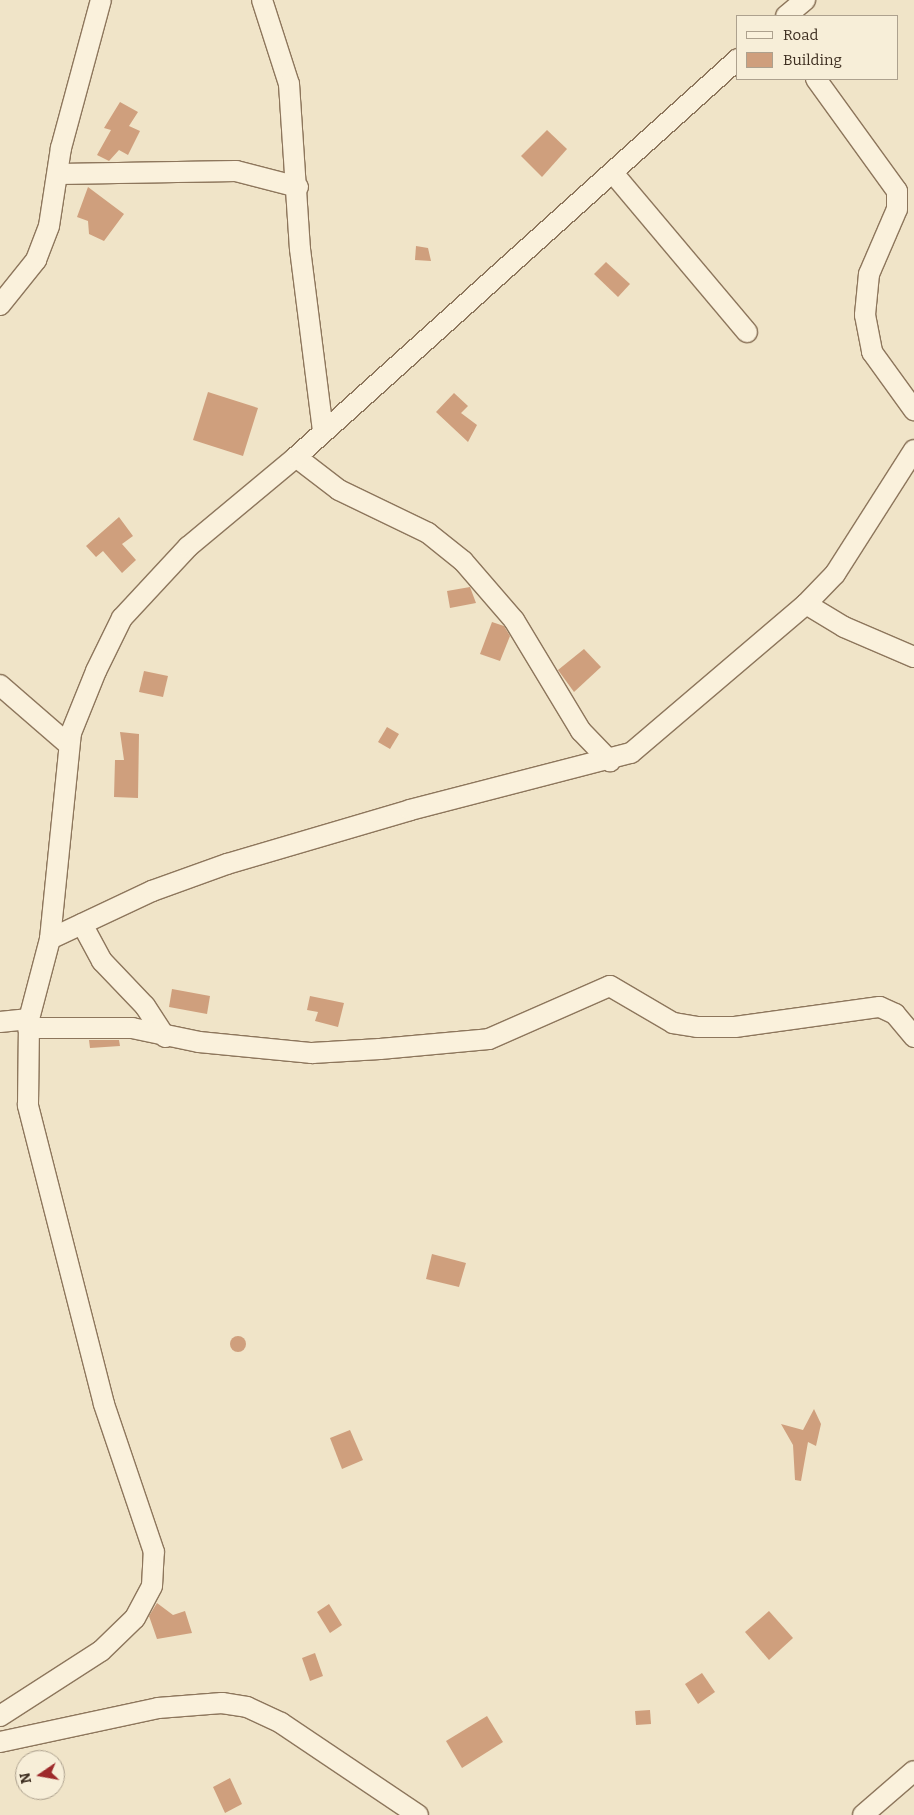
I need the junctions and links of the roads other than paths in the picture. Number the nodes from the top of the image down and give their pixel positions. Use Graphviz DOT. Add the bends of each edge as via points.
graph roads {
  1 [pos="101,0"];
  2 [pos="262,0"];
  3 [pos="805,0"];
  4 [pos="787,15"];
  5 [pos="736,61"];
  6 [pos="817,80"];
  7 [pos="613,173"];
  8 [pos="59,174"];
  9 [pos="298,187"];
  10 [pos="0,305"];
  11 [pos="747,332"];
  12 [pos="914,410"];
  13 [pos="323,431"];
  14 [pos="914,450"];
  15 [pos="296,457"];
  16 [pos="806,604"];
  17 [pos="914,657"];
  18 [pos="0,685"];
  19 [pos="69,745"];
  20 [pos="610,761"];
  21 [pos="82,924"];
  22 [pos="50,939"];
  23 [pos="0,1022"];
  24 [pos="28,1024"];
  25 [pos="165,1036"];
  26 [pos="914,1037"];
  27 [pos="0,1716"];
  28 [pos="0,1742"];
  29 [pos="914,1771"];
  30 [pos="418,1815"];
  31 [pos="863,1815"];
  1 -- 8 [label="street" via="61,148"];
  2 -- 9 [label="street" via="289,84"];
  3 -- 4 [label="street"];
  5 -- 7 [label="street"];
  6 -- 12 [label="street" via="897,191 897,210 869,274 865,315 872,352"];
  7 -- 11 [label="street"];
  7 -- 13 [label="street"];
  8 -- 9 [label="street" via="236,171"];
  8 -- 10 [label="street" via="49,226 36,260"];
  9 -- 13 [label="street" via="300,249"];
  13 -- 15 [label="street"];
  14 -- 16 [label="street" via="835,574"];
  15 -- 19 [label="street" via="188,547 122,618 96,671"];
  15 -- 20 [label="street" via="339,490 428,533 463,561 514,620 581,732"];
  16 -- 17 [label="street"];
  16 -- 20 [label="street" via="631,753"];
  18 -- 19 [label="street"];
  19 -- 22 [label="street"];
  20 -- 21 [label="street" via="410,810 227,864 152,891"];
  21 -- 22 [label="street"];
  21 -- 25 [label="street" via="102,961 146,1006"];
  22 -- 24 [label="street"];
  23 -- 24 [label="street"];
  24 -- 25 [label="street" via="132,1028"];
  24 -- 27 [label="street" via="28,1105 36,1144 104,1404 154,1552 152,1586 135,1618 100,1651"];
  25 -- 26 [label="street" via="312,1053 460,1043 509,1032 574,999 610,986 673,1023 697,1028 735,1027 880,1007 895,1014"];
  28 -- 30 [label="street" via="158,1708 230,1704 281,1723"];
  29 -- 31 [label="street"];
}
